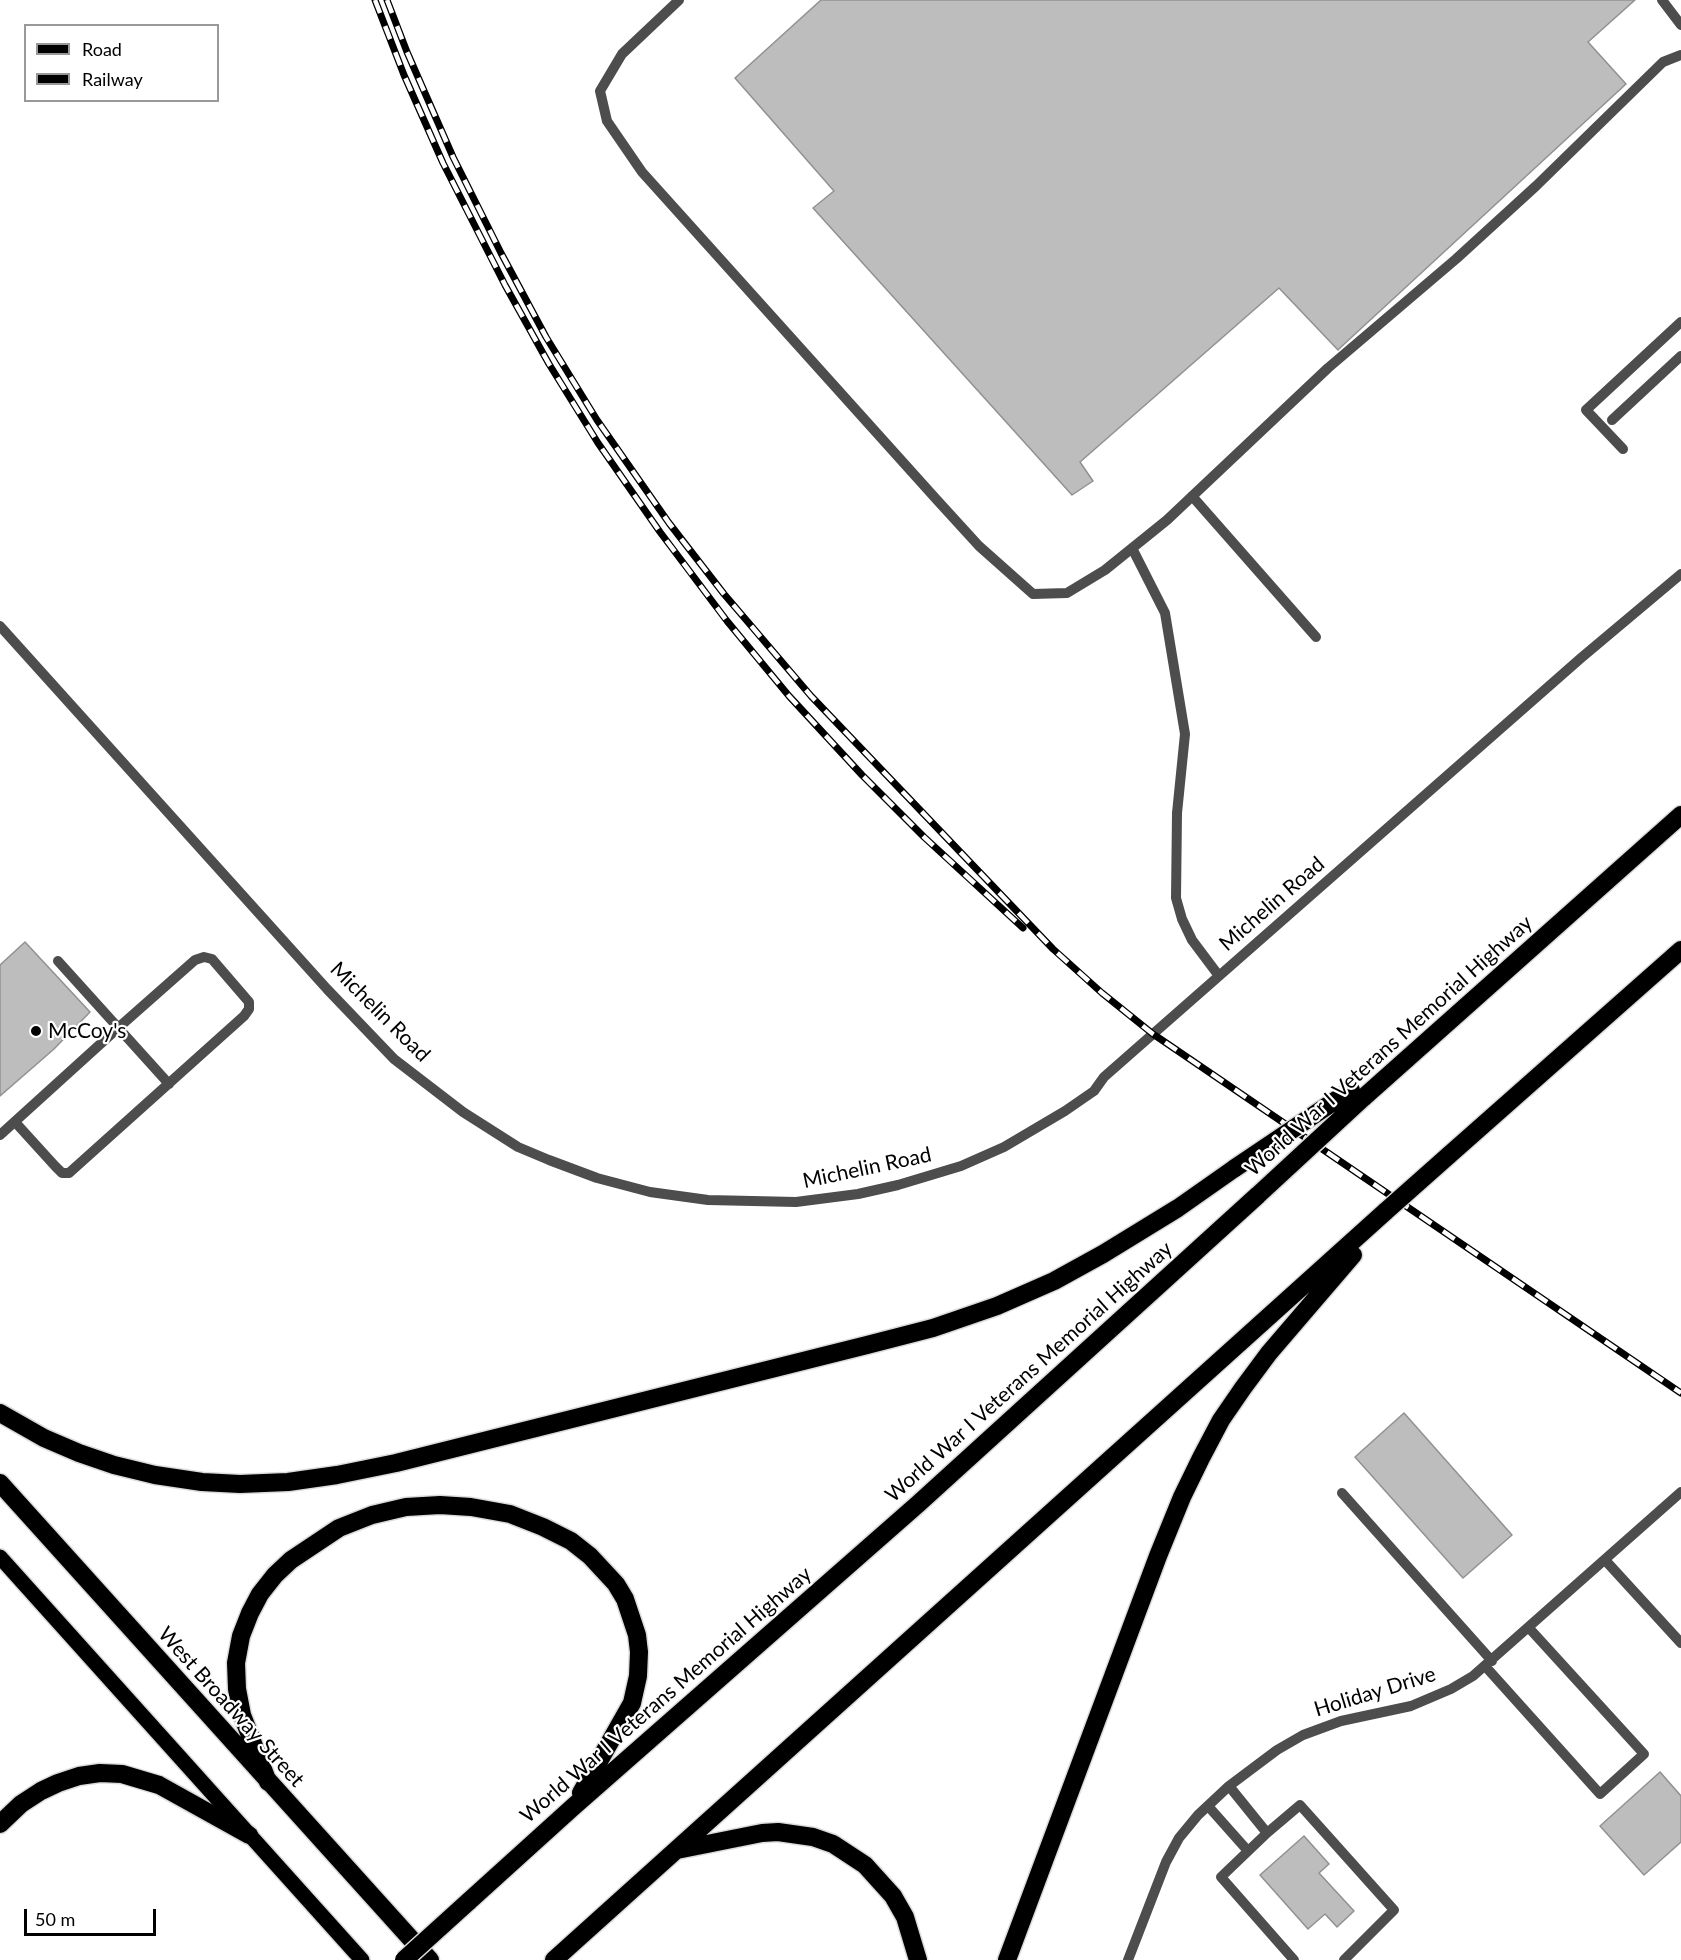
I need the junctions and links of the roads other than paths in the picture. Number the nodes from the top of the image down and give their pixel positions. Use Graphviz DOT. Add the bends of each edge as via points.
graph roads {
  1 [pos="679,0"];
  2 [pos="1662,0"];
  3 [pos="1681,25"];
  4 [pos="1681,55"];
  5 [pos="1681,322"];
  6 [pos="1681,356"];
  7 [pos="1612,420"];
  8 [pos="1623,449"];
  9 [pos="1192,496"];
  10 [pos="1132,548"];
  11 [pos="1681,574"];
  12 [pos="0,626"];
  13 [pos="1316,637"];
  14 [pos="1681,815"];
  15 [pos="1681,950"];
  16 [pos="58,961"];
  17 [pos="1219,976"];
  18 [pos="118,1029"];
  19 [pos="169,1084"];
  20 [pos="1357,1094"];
  21 [pos="15,1122"];
  22 [pos="0,1135"];
  23 [pos="1349,1252"];
  24 [pos="0,1413"];
  25 [pos="0,1483"];
  26 [pos="1681,1492"];
  27 [pos="1342,1493"];
  28 [pos="0,1557"];
  29 [pos="1605,1560"];
  30 [pos="1529,1628"];
  31 [pos="1681,1643"];
  32 [pos="1489,1664"];
  33 [pos="268,1782"];
  34 [pos="1229,1786"];
  35 [pos="1208,1806"];
  36 [pos="573,1807"];
  37 [pos="0,1824"];
  38 [pos="1267,1833"];
  39 [pos="249,1836"];
  40 [pos="675,1851"];
  41 [pos="1248,1851"];
  42 [pos="362,1960"];
  43 [pos="404,1960"];
  44 [pos="430,1960"];
  45 [pos="554,1960"];
  46 [pos="918,1960"];
  47 [pos="1007,1960"];
  48 [pos="1128,1960"];
  49 [pos="1294,1960"];
  50 [pos="1344,1960"];
  1 -- 10 [label="street" via="622,54 600,91 607,121 642,172 979,546 1033,594 1067,593"];
  2 -- 3 [label="street"];
  4 -- 9 [label="street" via="1663,62 1536,186 1328,368"];
  5 -- 8 [label="street" via="1586,410"];
  6 -- 7 [label="street"];
  9 -- 10 [label="street"];
  9 -- 13 [label="street"];
  10 -- 17 [label="street" via="1165,613 1185,734 1177,813 1176,898 1192,940"];
  11 -- 17 [label="street, Michelin Road"];
  12 -- 17 [label="street, Michelin Road" via="394,1059 518,1147 597,1178 650,1192 708,1200 796,1202 858,1194 962,1166 1038,1128 1094,1091 1104,1077"];
  14 -- 20 [label="highway, World War I Veterans Memorial Highway" via="1401,1063"];
  15 -- 23 [label="highway, bridge" via="1386,1211"];
  16 -- 18 [label="street"];
  18 -- 19 [label="street"];
  18 -- 19 [label="street" via="195,960 212,959 249,1002 249,1010"];
  18 -- 21 [label="street"];
  19 -- 21 [label="street" via="69,1173 55,1166"];
  20 -- 24 [label="highway, bridge" via="1102,1254 997,1306 933,1328 396,1463 288,1482 202,1482 114,1465 44,1438"];
  20 -- 36 [label="highway, World War I Veterans Memorial Highway, bridge" via="1258,1195 918,1504"];
  21 -- 22 [label="street"];
  23 -- 40 [label="highway"];
  23 -- 47 [label="highway" via="1221,1420 1182,1497"];
  25 -- 33 [label="highway, West Broadway Street"];
  26 -- 29 [label="street, Holiday Drive"];
  27 -- 32 [label="street"];
  28 -- 39 [label="main road"];
  29 -- 30 [label="street, Holiday Drive"];
  29 -- 31 [label="street"];
  30 -- 32 [label="street, Holiday Drive"];
  30 -- 32 [label="street" via="1644,1754 1600,1794"];
  32 -- 34 [label="street, Holiday Drive" via="1451,1689 1411,1706 1341,1721 1303,1735"];
  33 -- 36 [label="highway" via="242,1715 236,1663 250,1613 274,1575 339,1528 372,1515 406,1507 471,1507 510,1514 570,1541 605,1571 625,1599 631,1616 639,1653 632,1703"];
  33 -- 44 [label="highway, West Broadway Street"];
  34 -- 35 [label="street, Holiday Drive"];
  34 -- 38 [label="street"];
  35 -- 41 [label="street"];
  35 -- 48 [label="street, Holiday Drive" via="1179,1838 1166,1862"];
  36 -- 43 [label="highway, World War I Veterans Memorial Highway, bridge"];
  37 -- 39 [label="highway" via="21,1804 58,1783 100,1773 122,1774 159,1785"];
  38 -- 41 [label="street"];
  38 -- 50 [label="street" via="1300,1805 1394,1910"];
  39 -- 42 [label="main road"];
  40 -- 45 [label="highway"];
  40 -- 46 [label="highway" via="778,1832 833,1844 865,1864 893,1896 905,1917"];
  41 -- 49 [label="street" via="1221,1877"];
}
